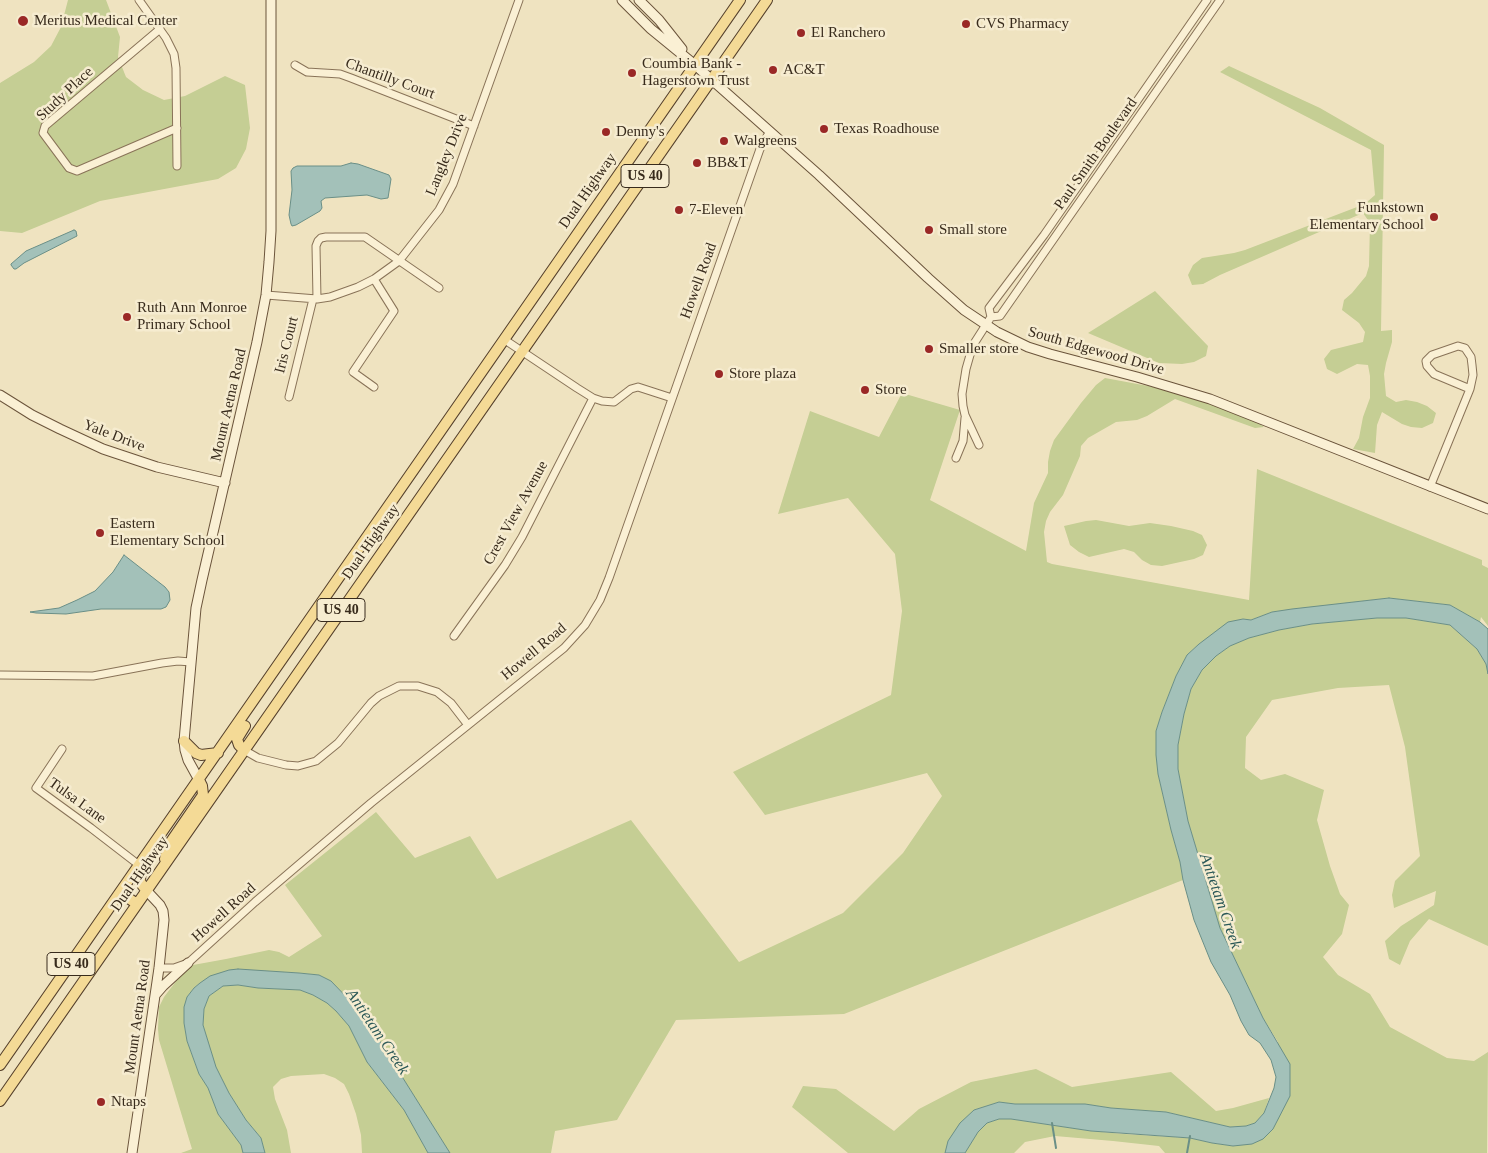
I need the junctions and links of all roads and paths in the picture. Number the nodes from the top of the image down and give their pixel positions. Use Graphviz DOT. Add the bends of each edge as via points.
graph roads {
  1 [pos="139,0"];
  2 [pos="271,0"];
  3 [pos="519,0"];
  4 [pos="622,0"];
  5 [pos="639,0"];
  6 [pos="740,0"];
  7 [pos="767,0"];
  8 [pos="1207,0"];
  9 [pos="1220,0"];
  10 [pos="160,29"];
  11 [pos="295,65"];
  12 [pos="695,65"];
  13 [pos="712,80"];
  14 [pos="1126,116"];
  15 [pos="1135,122"];
  16 [pos="474,126"];
  17 [pos="177,128"];
  18 [pos="770,131"];
  19 [pos="177,166"];
  20 [pos="399,260"];
  21 [pos="374,279"];
  22 [pos="439,288"];
  23 [pos="266,295"];
  24 [pos="315,299"];
  25 [pos="988,321"];
  26 [pos="505,340"];
  27 [pos="521,352"];
  28 [pos="374,387"];
  29 [pos="1470,389"];
  30 [pos="0,395"];
  31 [pos="288,397"];
  32 [pos="593,398"];
  33 [pos="672,398"];
  34 [pos="965,415"];
  35 [pos="979,445"];
  36 [pos="956,458"];
  37 [pos="225,483"];
  38 [pos="1430,487"];
  39 [pos="1488,509"];
  40 [pos="454,636"];
  41 [pos="296,641"];
  42 [pos="191,662"];
  43 [pos="0,676"];
  44 [pos="468,725"];
  45 [pos="184,741"];
  46 [pos="62,749"];
  47 [pos="244,750"];
  48 [pos="218,753"];
  49 [pos="199,780"];
  50 [pos="140,864"];
  51 [pos="161,869"];
  52 [pos="146,890"];
  53 [pos="121,893"];
  54 [pos="137,904"];
  55 [pos="188,963"];
  56 [pos="159,968"];
  57 [pos="156,994"];
  58 [pos="0,1065"];
  59 [pos="0,1101"];
  60 [pos="132,1153"];
  1 -- 10 [label="street"];
  2 -- 23 [label="street, Mount Aetna Road" via="271,231"];
  3 -- 16 [label="street, Langley Drive"];
  4 -- 12 [label="street"];
  5 -- 12 [label="street"];
  6 -- 12 [label="main road, Dual Highway / US 40"];
  7 -- 13 [label="main road, Dual Highway / US 40"];
  8 -- 14 [label="street, Paul Smith Boulevard"];
  9 -- 15 [label="street, Paul Smith Boulevard"];
  10 -- 17 [label="street" via="175,59"];
  10 -- 17 [label="street, Study Place" via="43,132 69,167 78,172"];
  11 -- 16 [label="street, Chantilly Court" via="308,72 340,74"];
  12 -- 13 [label="street, South Edgewood Drive"];
  12 -- 26 [label="main road, Dual Highway / US 40"];
  13 -- 18 [label="street, South Edgewood Drive"];
  13 -- 27 [label="main road, Dual Highway / US 40"];
  14 -- 15 [label="street"];
  14 -- 25 [label="street, Paul Smith Boulevard" via="989,308"];
  15 -- 25 [label="street, Paul Smith Boulevard" via="1000,316"];
  16 -- 20 [label="street, Langley Drive" via="447,197"];
  17 -- 19 [label="street"];
  18 -- 25 [label="street, South Edgewood Drive" via="964,310"];
  18 -- 33 [label="street, Howell Road" via="760,150"];
  20 -- 21 [label="street, Langley Drive"];
  20 -- 22 [label="street"];
  20 -- 24 [label="street, Iris Court" via="365,237 321,238 316,246"];
  21 -- 24 [label="street, Langley Drive" via="344,293"];
  21 -- 28 [label="street" via="394,311 353,372"];
  23 -- 24 [label="street, Langley Drive"];
  23 -- 37 [label="street, Mount Aetna Road"];
  24 -- 31 [label="street, Iris Court"];
  25 -- 34 [label="street, Paul Smith Boulevard" via="975,342 966,368 962,394"];
  25 -- 38 [label="street, South Edgewood Drive" via="996,332 1028,347 1210,399"];
  26 -- 27 [label="street"];
  26 -- 41 [label="main road, Dual Highway / US 40"];
  27 -- 32 [label="street"];
  27 -- 47 [label="main road, Dual Highway / US 40"];
  29 -- 29 [label="street" via="1434,374 1426,361 1432,355 1458,346 1465,348 1472,365"];
  29 -- 38 [label="street"];
  30 -- 37 [label="street, Yale Drive" via="103,449 157,467"];
  32 -- 33 [label="street" via="614,402 638,387"];
  32 -- 40 [label="street, Crest View Avenue" via="522,537"];
  33 -- 44 [label="street, Howell Road" via="609,578 593,614 564,648"];
  34 -- 35 [label="street, Paul Smith Boulevard"];
  34 -- 36 [label="street" via="963,441"];
  37 -- 42 [label="street, Mount Aetna Road" via="196,608"];
  38 -- 39 [label="street, South Edgewood Drive"];
  41 -- 47 [label="main road" via="292,658 238,736 238,743"];
  41 -- 48 [label="main road, Dual Highway / US 40"];
  42 -- 43 [label="street" via="162,663 93,676"];
  42 -- 45 [label="street, Mount Aetna Road"];
  44 -- 47 [label="street" via="451,703 437,692 418,686 399,686 371,703 338,743 316,761 298,766 286,765 258,758"];
  44 -- 55 [label="street, Howell Road" via="371,803"];
  45 -- 48 [label="main road" via="200,755"];
  45 -- 49 [label="street, Mount Aetna Road" via="184,750"];
  46 -- 50 [label="street, Tulsa Lane" via="36,788"];
  47 -- 51 [label="main road, Dual Highway / US 40"];
  48 -- 49 [label="main road, Dual Highway / US 40"];
  49 -- 50 [label="main road, Dual Highway / US 40"];
  49 -- 51 [label="main road" via="203,795 168,846"];
  50 -- 52 [label="main road" via="140,882"];
  50 -- 53 [label="main road, Dual Highway / US 40"];
  51 -- 52 [label="main road, Dual Highway / US 40"];
  52 -- 54 [label="main road, Dual Highway / US 40"];
  52 -- 56 [label="street, Mount Aetna Road" via="163,911"];
  53 -- 54 [label="main road"];
  53 -- 58 [label="main road, Dual Highway / US 40"];
  54 -- 59 [label="main road, Dual Highway / US 40"];
  55 -- 56 [label="street, Howell Road" via="174,968"];
  55 -- 57 [label="street"];
  56 -- 57 [label="street, Mount Aetna Road"];
  57 -- 60 [label="street, Mount Aetna Road"];
}
